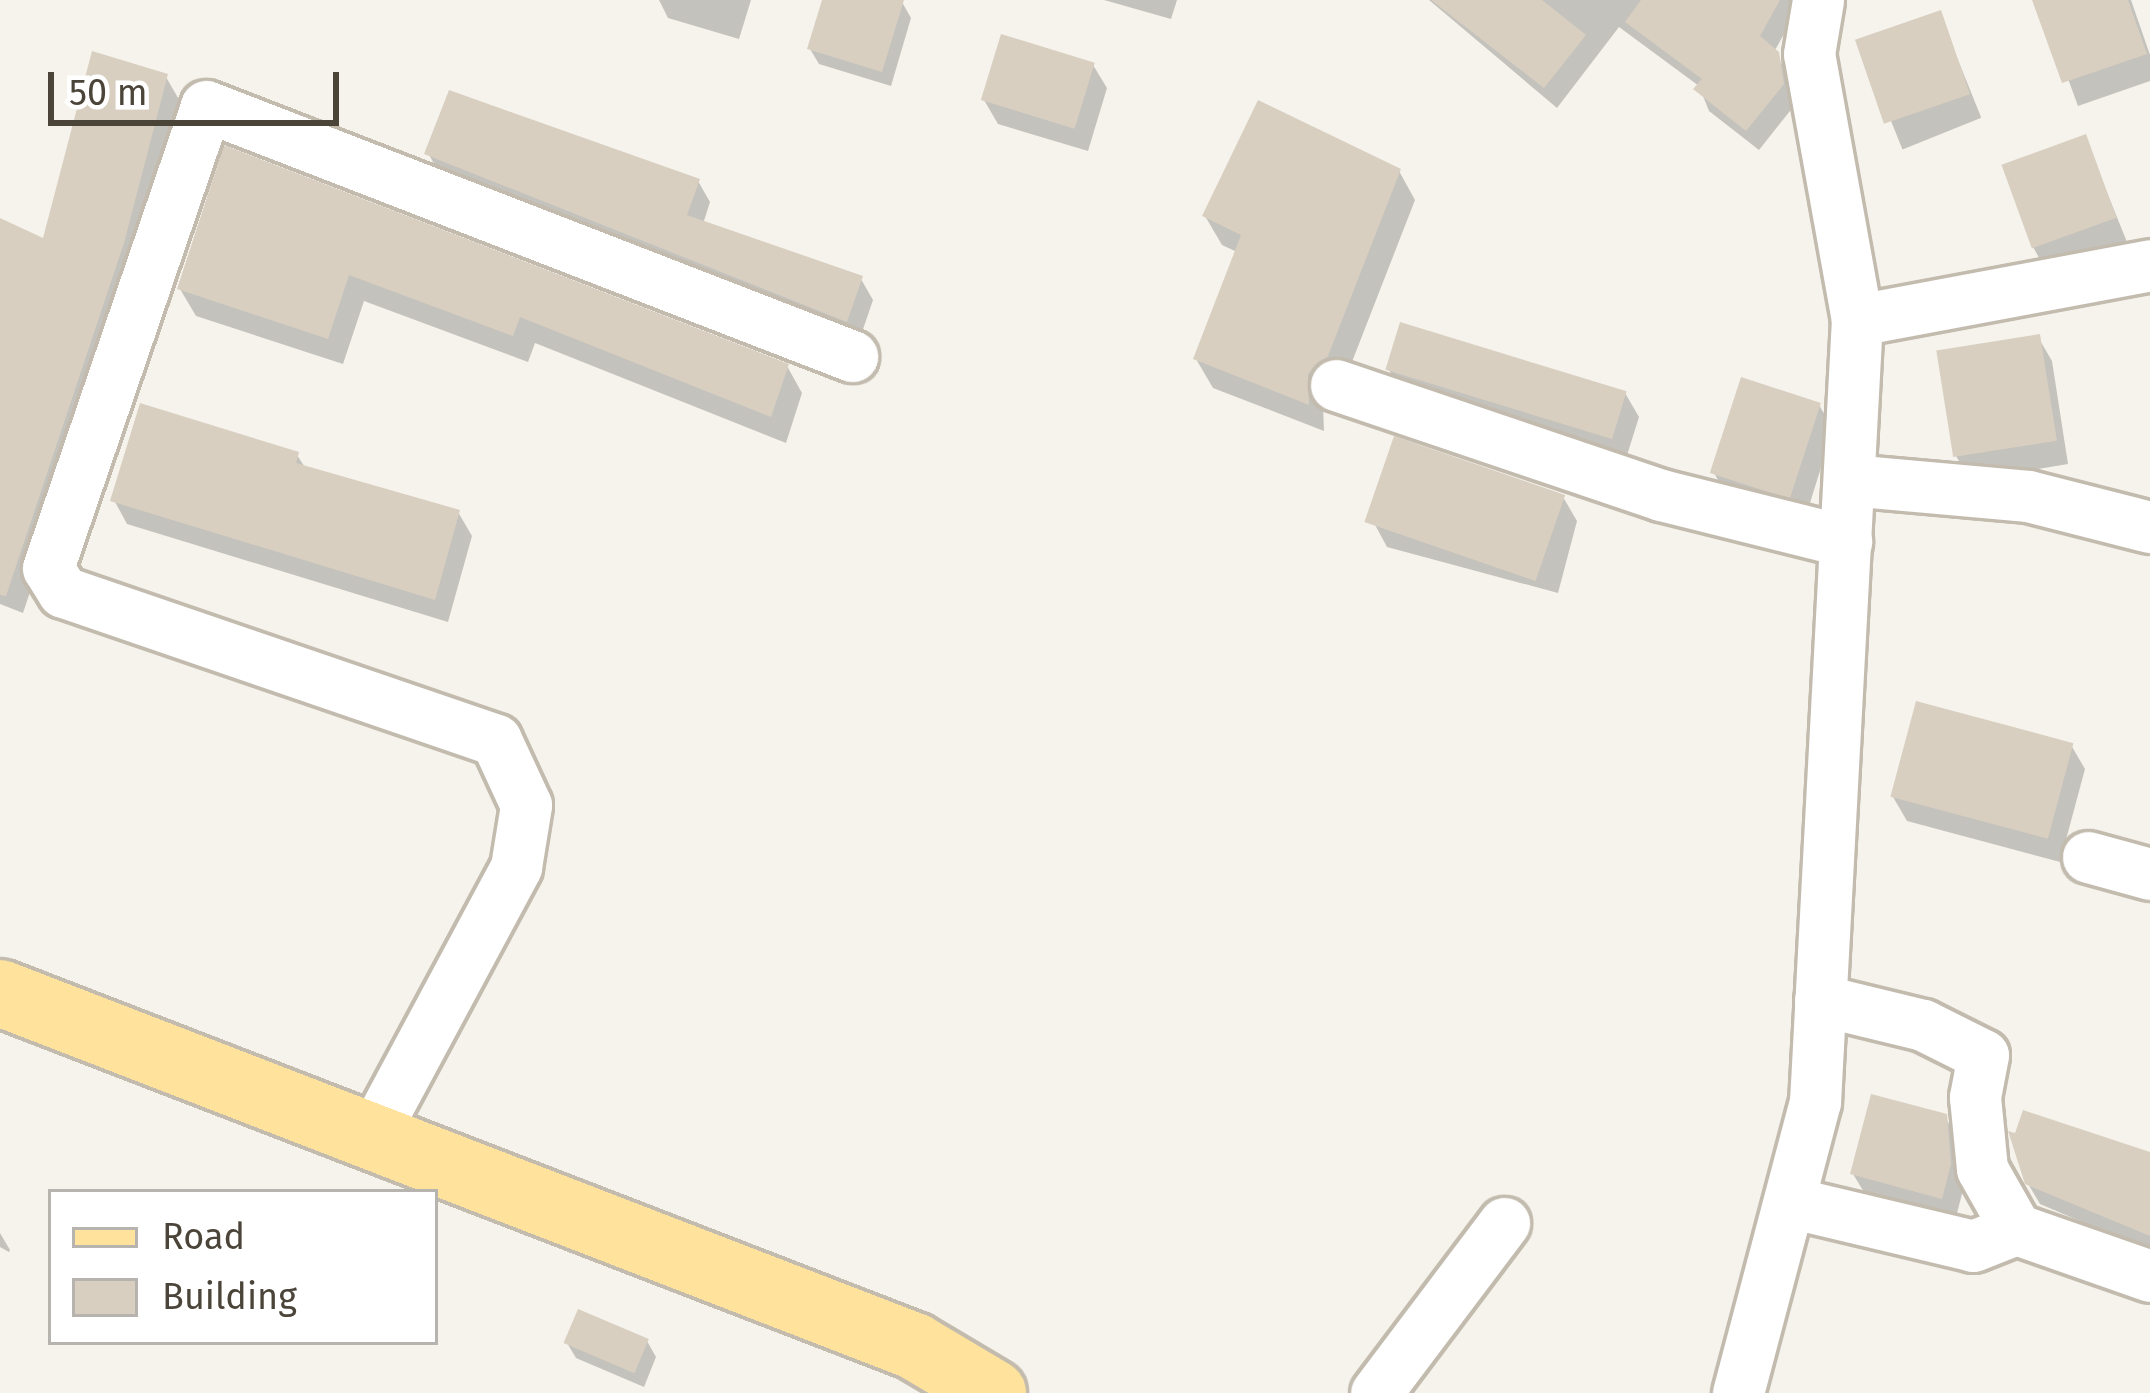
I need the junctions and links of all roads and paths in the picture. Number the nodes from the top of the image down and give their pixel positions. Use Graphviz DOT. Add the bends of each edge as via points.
graph roads {
  1 [pos="1818,0"];
  2 [pos="2150,265"];
  3 [pos="1857,320"];
  4 [pos="852,356"];
  5 [pos="1336,385"];
  6 [pos="1849,480"];
  7 [pos="2150,526"];
  8 [pos="1846,541"];
  9 [pos="2088,857"];
  10 [pos="2150,874"];
  11 [pos="0,993"];
  12 [pos="1820,1000"];
  13 [pos="374,1132"];
  14 [pos="1789,1202"];
  15 [pos="1504,1223"];
  16 [pos="2016,1228"];
  17 [pos="2150,1276"];
  18 [pos="993,1393"];
  19 [pos="1376,1393"];
  20 [pos="1738,1393"];
  1 -- 3 [label="street" via="1809,54"];
  2 -- 3 [label="street"];
  3 -- 6 [label="street"];
  4 -- 13 [label="street" via="206,106 48,568 63,592 496,740 526,805 516,867"];
  5 -- 8 [label="street" via="1661,495"];
  6 -- 7 [label="street" via="2028,496"];
  6 -- 8 [label="street"];
  8 -- 12 [label="street"];
  9 -- 10 [label="street"];
  11 -- 13 [label="main road"];
  12 -- 14 [label="street" via="1815,1102"];
  12 -- 16 [label="street" via="1923,1025 1983,1055 1975,1097 1982,1169"];
  13 -- 18 [label="main road" via="914,1346"];
  14 -- 16 [label="street" via="1973,1246"];
  14 -- 20 [label="street"];
  15 -- 19 [label="street"];
  16 -- 17 [label="street"];
}
